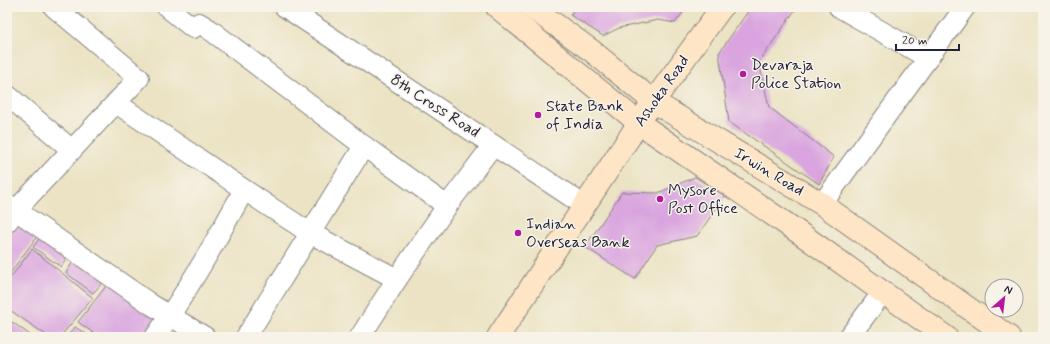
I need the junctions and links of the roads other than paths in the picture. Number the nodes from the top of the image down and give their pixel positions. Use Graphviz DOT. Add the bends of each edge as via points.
graph roads {
  1 [pos="54,7"];
  2 [pos="167,7"];
  3 [pos="285,7"];
  4 [pos="496,7"];
  5 [pos="722,7"];
  6 [pos="839,7"];
  7 [pos="965,7"];
  8 [pos="524,15"];
  9 [pos="928,58"];
  10 [pos="7,95"];
  11 [pos="654,102"];
  12 [pos="116,103"];
  13 [pos="639,123"];
  14 [pos="494,145"];
  15 [pos="364,146"];
  16 [pos="72,150"];
  17 [pos="244,190"];
  18 [pos="822,204"];
  19 [pos="447,206"];
  20 [pos="585,206"];
  21 [pos="10,212"];
  22 [pos="310,232"];
  23 [pos="397,280"];
  24 [pos="883,292"];
  25 [pos="170,316"];
  26 [pos="155,337"];
  27 [pos="205,337"];
  28 [pos="246,337"];
  29 [pos="360,337"];
  30 [pos="498,337"];
  31 [pos="849,337"];
  32 [pos="946,337"];
  33 [pos="1009,337"];
  1 -- 12 [label="street" via="139,78"];
  2 -- 15 [label="street" via="193,28 200,23 209,29"];
  3 -- 14 [label="street, 8th Cross Road"];
  4 -- 8 [label="main road"];
  5 -- 11 [label="main road, Ashoka Road"];
  6 -- 9 [label="street"];
  7 -- 9 [label="street"];
  8 -- 11 [label="main road, Irwin Road" via="592,51"];
  8 -- 13 [label="main road, Irwin Road"];
  9 -- 18 [label="street"];
  10 -- 16 [label="street"];
  11 -- 13 [label="main road, Ashoka Road"];
  11 -- 18 [label="main road, Irwin Road"];
  12 -- 16 [label="street"];
  12 -- 17 [label="street"];
  13 -- 20 [label="main road, Ashoka Road"];
  13 -- 24 [label="main road, Irwin Road"];
  14 -- 19 [label="street"];
  14 -- 20 [label="street, 8th Cross Road"];
  15 -- 19 [label="street"];
  15 -- 22 [label="street"];
  16 -- 21 [label="street"];
  17 -- 22 [label="street"];
  17 -- 25 [label="street"];
  18 -- 33 [label="main road, Irwin Road"];
  19 -- 23 [label="street"];
  20 -- 30 [label="main road, Ashoka Road"];
  21 -- 25 [label="street"];
  22 -- 23 [label="street"];
  22 -- 28 [label="street"];
  23 -- 29 [label="street"];
  24 -- 31 [label="street"];
  24 -- 32 [label="main road, Irwin Road"];
  25 -- 26 [label="street"];
  25 -- 27 [label="street"];
}
